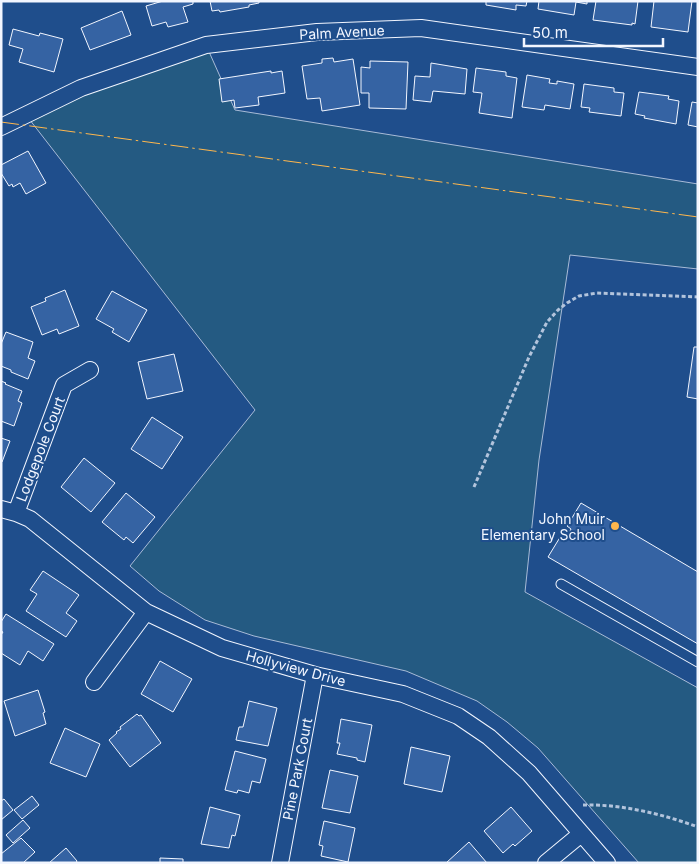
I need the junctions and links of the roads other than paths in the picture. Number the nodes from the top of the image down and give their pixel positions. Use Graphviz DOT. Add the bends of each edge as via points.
graph roads {
  1 [pos="698,67"];
  2 [pos="1,127"];
  3 [pos="90,370"];
  4 [pos="8,511"];
  5 [pos="561,584"];
  6 [pos="146,612"];
  7 [pos="698,662"];
  8 [pos="315,675"];
  9 [pos="94,682"];
  10 [pos="581,834"];
  11 [pos="280,863"];
  12 [pos="546,863"];
  13 [pos="607,863"];
  1 -- 2 [label="street, Palm Avenue" via="421,28 317,32 206,45 81,88"];
  3 -- 4 [label="street, Lodgepole Court" via="64,385"];
  4 -- 6 [label="street, Hollyview Drive" via="30,519"];
  5 -- 7 [label="lane"];
  6 -- 8 [label="street, Hollyview Drive" via="222,648"];
  6 -- 9 [label="street"];
  8 -- 10 [label="street, Hollyview Drive" via="403,694 458,716 489,737 529,773"];
  8 -- 11 [label="street, Pine Park Court"];
  10 -- 12 [label="street"];
  10 -- 13 [label="street, Hollyview Drive"];
}
